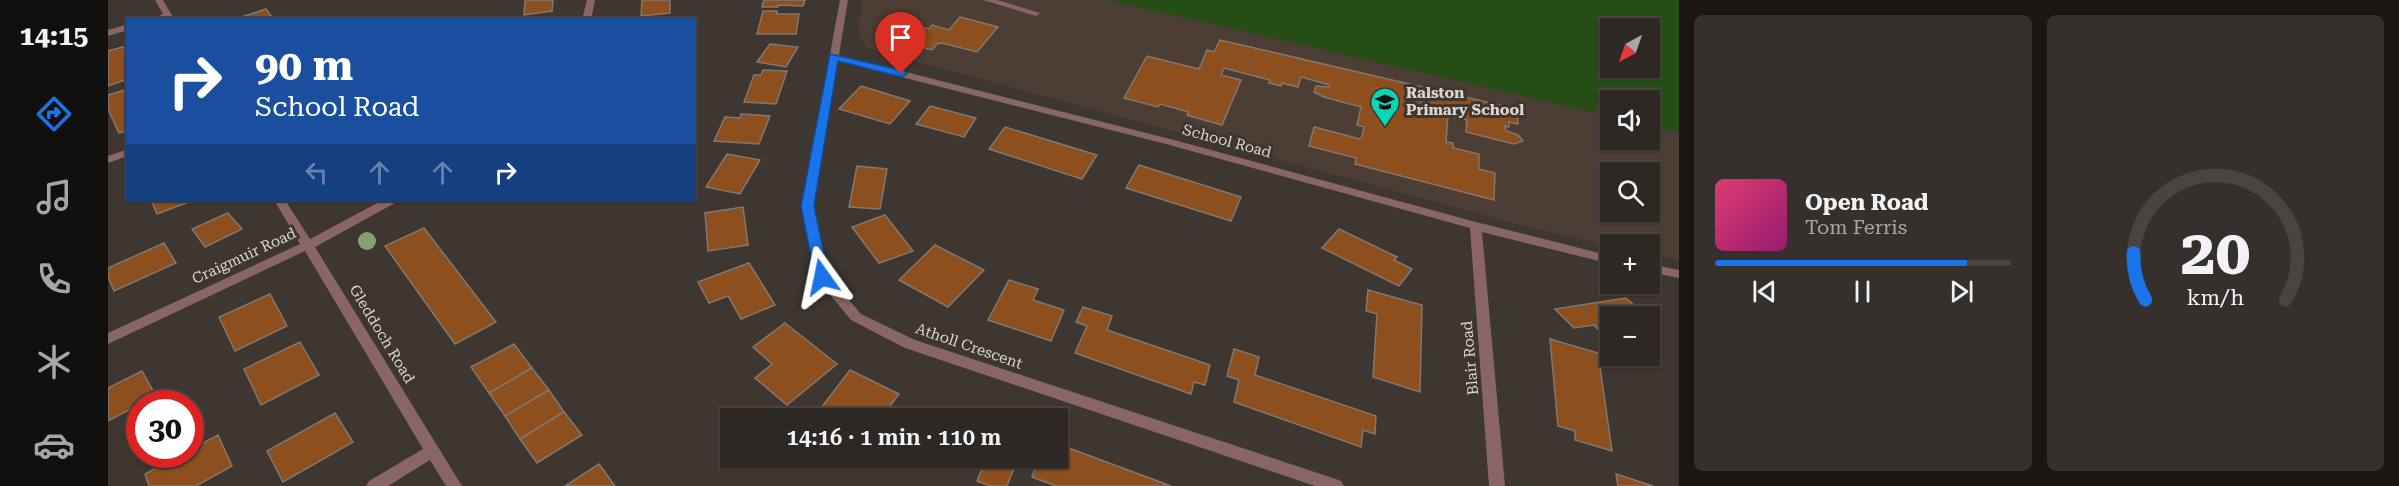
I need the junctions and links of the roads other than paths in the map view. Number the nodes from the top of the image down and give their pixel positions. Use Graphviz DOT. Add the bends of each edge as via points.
graph roads {
  1 [pos="159,0"];
  2 [pos="591,0"];
  3 [pos="844,0"];
  4 [pos="987,0"];
  5 [pos="1036,13"];
  6 [pos="170,17"];
  7 [pos="586,18"];
  8 [pos="126,28"];
  9 [pos="108,33"];
  10 [pos="834,57"];
  11 [pos="126,153"];
  12 [pos="108,160"];
  13 [pos="281,201"];
  14 [pos="389,201"];
  15 [pos="1476,226"];
  16 [pos="308,244"];
  17 [pos="1600,257"];
  18 [pos="1660,270"];
  19 [pos="1679,274"];
  20 [pos="108,339"];
  21 [pos="434,451"];
  22 [pos="374,486"];
  23 [pos="454,486"];
  24 [pos="1336,486"];
  25 [pos="1497,486"];
  1 -- 6 [label="street"];
  2 -- 7 [label="street"];
  3 -- 10 [label="street, Atholl Crescent"];
  4 -- 5 [label="street"];
  8 -- 9 [label="street"];
  10 -- 15 [label="street, School Road" via="1170,142"];
  10 -- 24 [label="street, Atholl Crescent" via="808,206 822,277 856,317 910,344"];
  11 -- 12 [label="street"];
  13 -- 16 [label="street, Gleddoch Road"];
  14 -- 16 [label="street, Craigmuir Road"];
  15 -- 17 [label="street, School Road"];
  15 -- 25 [label="street, Blair Road"];
  16 -- 20 [label="street, Craigmuir Road"];
  16 -- 21 [label="street, Gleddoch Road"];
  18 -- 19 [label="street"];
  21 -- 22 [label="street"];
  21 -- 23 [label="street, Gleddoch Road"];
}
